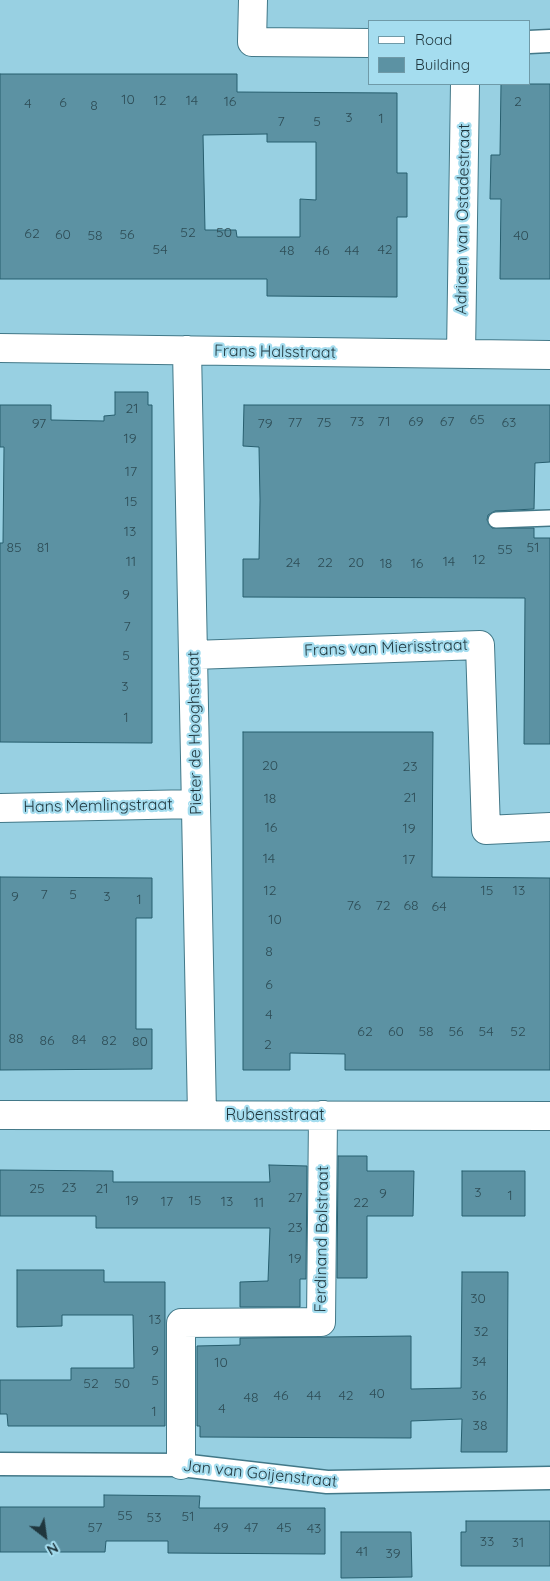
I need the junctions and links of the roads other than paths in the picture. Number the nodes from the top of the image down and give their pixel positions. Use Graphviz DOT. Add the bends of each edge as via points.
graph roads {
  1 [pos="253,0"];
  2 [pos="550,41"];
  3 [pos="530,42"];
  4 [pos="368,43"];
  5 [pos="465,85"];
  6 [pos="0,348"];
  7 [pos="187,350"];
  8 [pos="462,354"];
  9 [pos="550,355"];
  10 [pos="550,518"];
  11 [pos="496,520"];
  12 [pos="193,655"];
  13 [pos="196,804"];
  14 [pos="0,808"];
  15 [pos="550,827"];
  16 [pos="0,1115"];
  17 [pos="202,1115"];
  18 [pos="323,1116"];
  19 [pos="550,1116"];
  20 [pos="0,1464"];
  21 [pos="181,1465"];
  22 [pos="550,1478"];
  1 -- 4 [label="street" via="252,42"];
  2 -- 3 [label="street"];
  5 -- 8 [label="street, Adriaen van Ostadestraat"];
  6 -- 7 [label="street, Frans Halsstraat"];
  7 -- 8 [label="street, Frans Halsstraat"];
  7 -- 12 [label="street, Pieter de Hooghstraat"];
  8 -- 9 [label="street, Frans Halsstraat"];
  10 -- 11 [label="lane"];
  12 -- 13 [label="street, Pieter de Hooghstraat"];
  12 -- 15 [label="street, Frans van Mierisstraat" via="480,645 486,830"];
  13 -- 14 [label="street, Hans Memlingstraat"];
  13 -- 17 [label="street, Pieter de Hooghstraat"];
  16 -- 17 [label="street, Rubensstraat"];
  17 -- 18 [label="street, Rubensstraat"];
  18 -- 19 [label="street, Rubensstraat"];
  18 -- 21 [label="street, Ferdinand Bolstraat" via="321,1322 181,1323"];
  20 -- 21 [label="street, Jan van Goijenstraat"];
  21 -- 22 [label="street, Jan van Goijenstraat" via="326,1482"];
}
